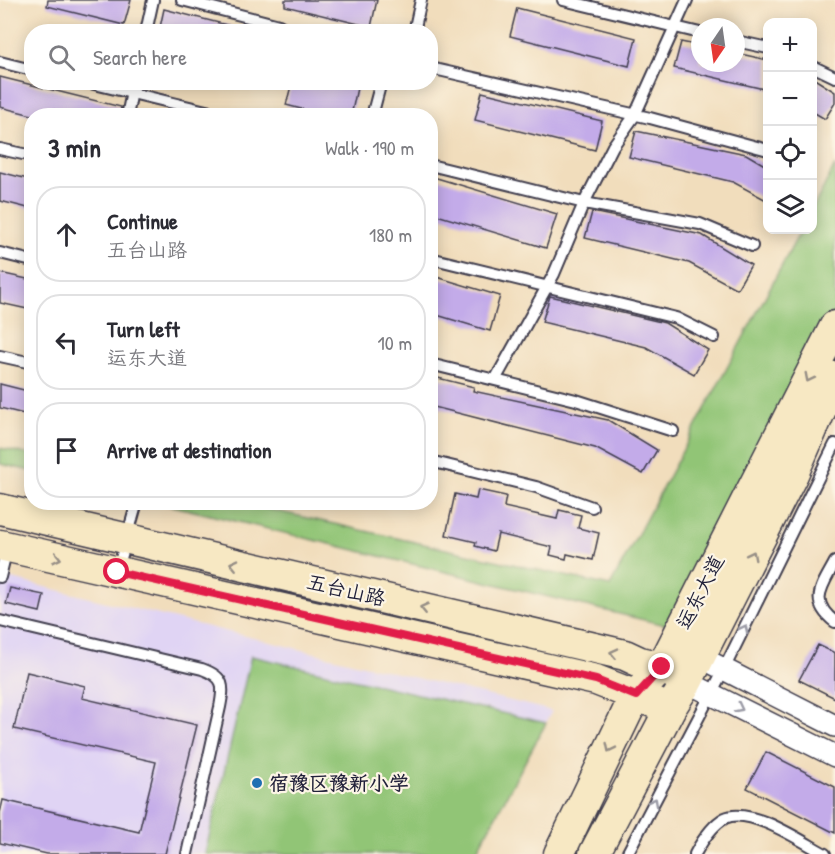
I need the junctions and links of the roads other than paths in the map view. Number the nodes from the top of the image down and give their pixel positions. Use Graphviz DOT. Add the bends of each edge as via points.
graph roads {
  1 [pos="153,0"];
  2 [pos="182,0"];
  3 [pos="422,0"];
  4 [pos="563,0"];
  5 [pos="687,0"];
  6 [pos="148,24"];
  7 [pos="275,24"];
  8 [pos="416,24"];
  9 [pos="675,27"];
  10 [pos="691,31"];
  11 [pos="745,43"];
  12 [pos="763,47"];
  13 [pos="0,62"];
  14 [pos="24,68"];
  15 [pos="817,68"];
  16 [pos="438,70"];
  17 [pos="835,77"];
  18 [pos="132,90"];
  19 [pos="139,90"];
  20 [pos="379,90"];
  21 [pos="128,108"];
  22 [pos="200,108"];
  23 [pos="374,108"];
  24 [pos="635,115"];
  25 [pos="0,149"];
  26 [pos="763,149"];
  27 [pos="24,154"];
  28 [pos="438,167"];
  29 [pos="584,203"];
  30 [pos="752,246"];
  31 [pos="0,253"];
  32 [pos="24,259"];
  33 [pos="438,260"];
  34 [pos="548,286"];
  35 [pos="835,326"];
  36 [pos="714,337"];
  37 [pos="0,356"];
  38 [pos="24,361"];
  39 [pos="438,366"];
  40 [pos="835,377"];
  41 [pos="495,380"];
  42 [pos="673,431"];
  43 [pos="835,444"];
  44 [pos="438,462"];
  45 [pos="592,507"];
  46 [pos="0,509"];
  47 [pos="134,510"];
  48 [pos="126,539"];
  49 [pos="3,546"];
  50 [pos="835,562"];
  51 [pos="117,572"];
  52 [pos="0,577"];
  53 [pos="0,621"];
  54 [pos="835,622"];
  55 [pos="697,674"];
  56 [pos="636,696"];
  57 [pos="670,709"];
  58 [pos="835,726"];
  59 [pos="835,756"];
  60 [pos="187,854"];
  61 [pos="559,854"];
  62 [pos="594,854"];
  63 [pos="627,854"];
  64 [pos="695,854"];
  65 [pos="825,854"];
  1 -- 6 [label="lane"];
  2 -- 7 [label="lane"];
  3 -- 8 [label="lane"];
  4 -- 9 [label="lane"];
  5 -- 9 [label="lane"];
  9 -- 10 [label="lane"];
  9 -- 24 [label="lane"];
  11 -- 12 [label="lane"];
  13 -- 14 [label="lane"];
  15 -- 17 [label="lane"];
  16 -- 24 [label="lane"];
  18 -- 21 [label="lane"];
  19 -- 22 [label="lane"];
  20 -- 23 [label="lane"];
  24 -- 26 [label="lane"];
  24 -- 29 [label="lane" via="613,146"];
  25 -- 27 [label="lane"];
  28 -- 29 [label="lane"];
  29 -- 30 [label="lane" via="700,224"];
  29 -- 34 [label="lane"];
  31 -- 32 [label="lane"];
  33 -- 34 [label="lane"];
  34 -- 36 [label="lane" via="676,318"];
  34 -- 41 [label="lane"];
  35 -- 55 [label="main road, 运东大道, one-way"];
  37 -- 38 [label="lane"];
  39 -- 41 [label="lane"];
  55 -- 40 [label="main road, 运东大道, one-way"];
  41 -- 42 [label="lane" via="576,400"];
  55 -- 43 [label="lane, one-way"];
  44 -- 45 [label="lane" via="536,487"];
  46 -- 48 [label="main road, 五台山路"];
  47 -- 48 [label="lane"];
  48 -- 51 [label="lane"];
  55 -- 48 [label="main road, 五台山路, one-way"];
  49 -- 51 [label="main road, 五台山路, one-way"];
  49 -- 52 [label="lane"];
  50 -- 54 [label="lane" via="820,591 819,603"];
  51 -- 56 [label="main road, 五台山路" via="596,680"];
  53 -- 60 [label="lane" via="202,669 222,681 222,699"];
  55 -- 56 [label="main road, 运东大道"];
  55 -- 57 [label="main road, 运东大道"];
  55 -- 58 [label="street"];
  55 -- 59 [label="street, one-way"];
  63 -- 55 [label="lane, one-way"];
  56 -- 57 [label="main road, 五台山路"];
  56 -- 61 [label="main road, 运东大道, one-way"];
  57 -- 62 [label="main road, 运东大道"];
  64 -- 65 [label="lane" via="714,826 727,817 741,815 766,822"];
}
